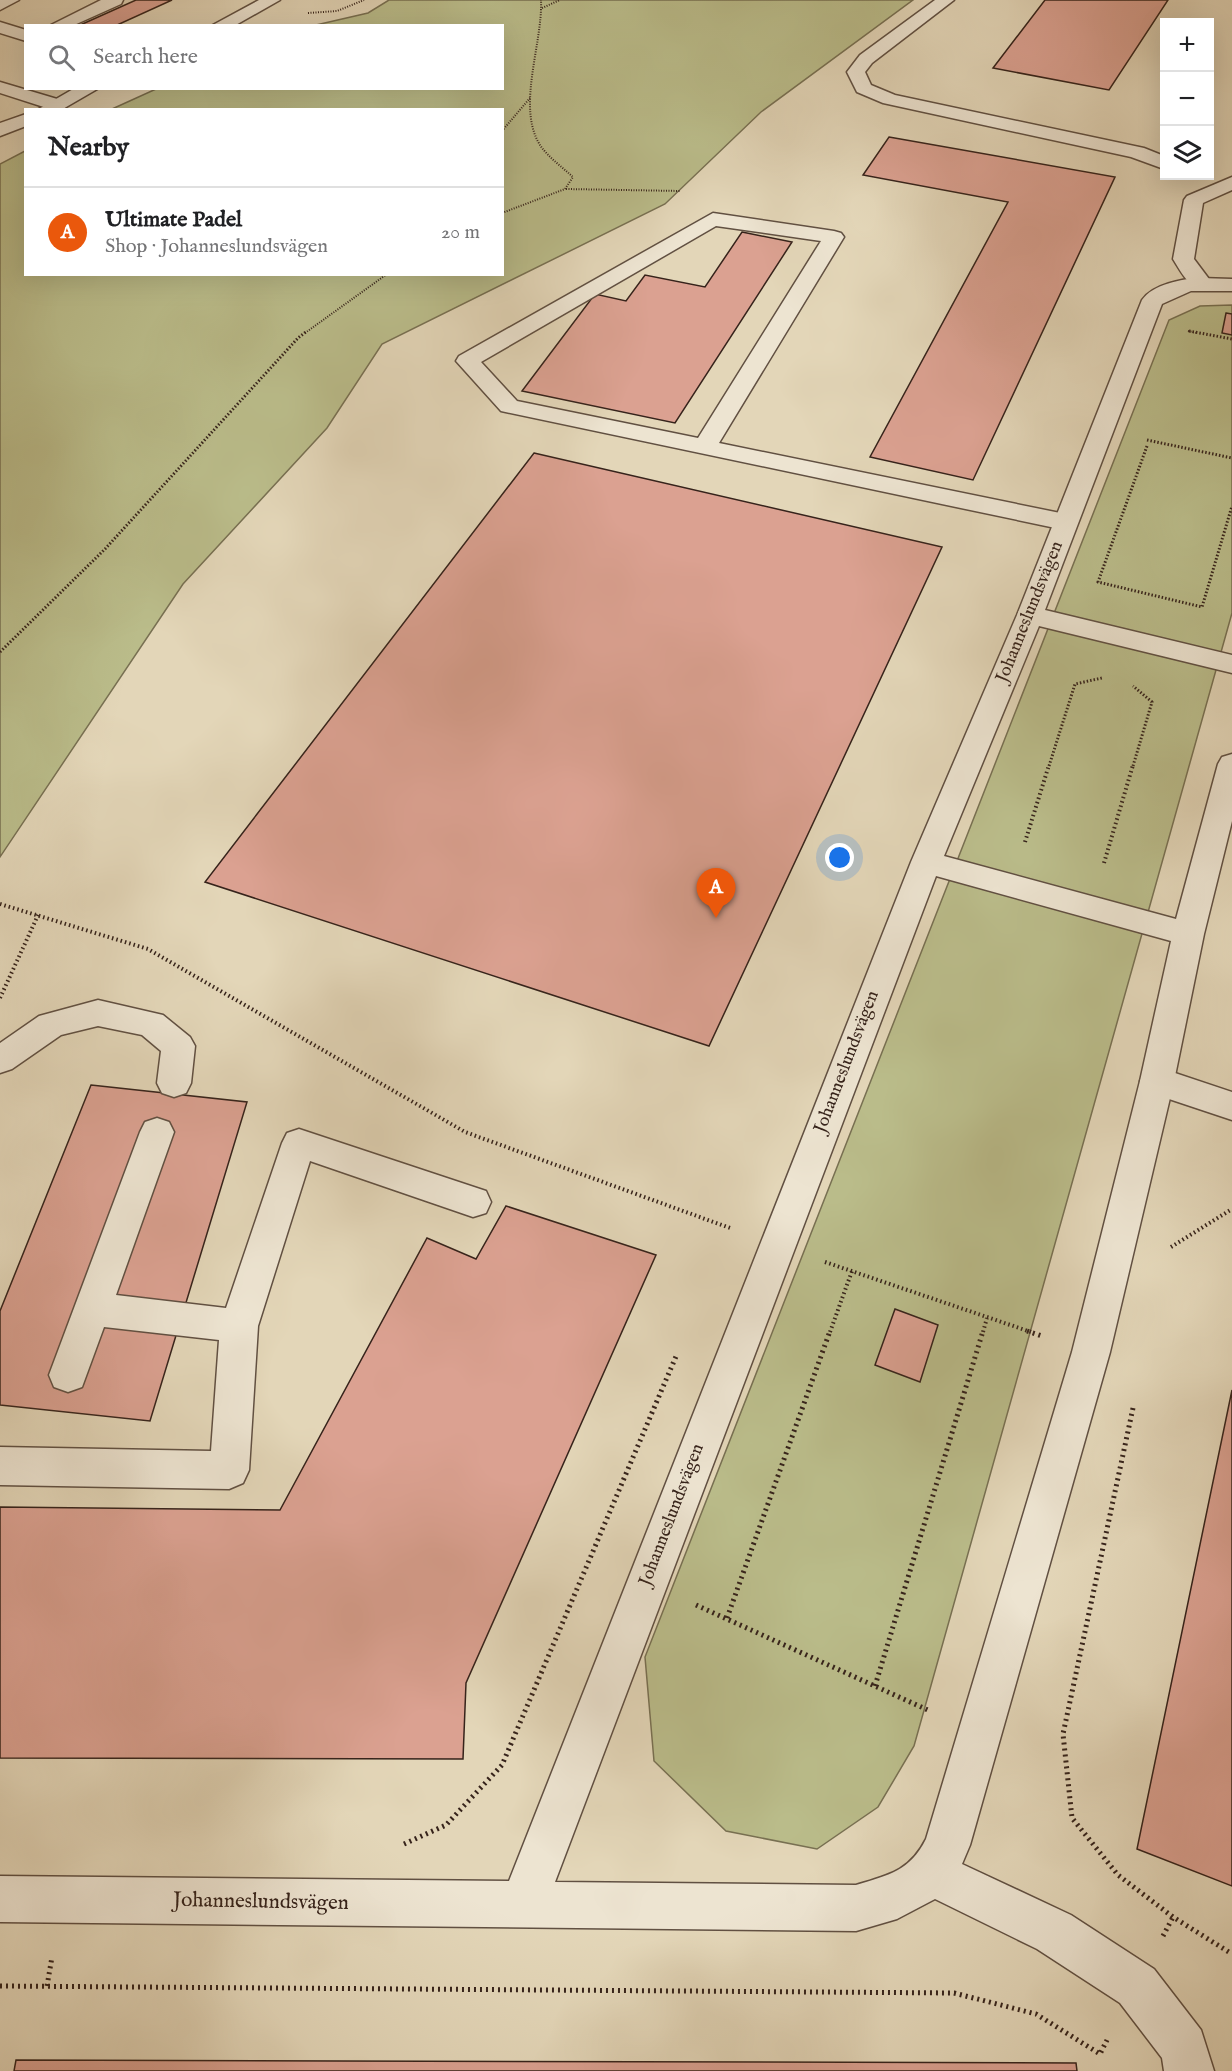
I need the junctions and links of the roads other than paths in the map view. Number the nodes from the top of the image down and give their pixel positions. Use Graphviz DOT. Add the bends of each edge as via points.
graph roads {
  1 [pos="11,0"];
  2 [pos="115,0"];
  3 [pos="272,0"];
  4 [pos="946,0"];
  5 [pos="0,5"];
  6 [pos="61,24"];
  7 [pos="223,24"];
  8 [pos="0,27"];
  9 [pos="24,35"];
  10 [pos="0,87"];
  11 [pos="86,90"];
  12 [pos="51,107"];
  13 [pos="24,119"];
  14 [pos="0,130"];
  15 [pos="1160,161"];
  16 [pos="1186,180"];
  17 [pos="1232,183"];
  18 [pos="1194,200"];
  19 [pos="1217,284"];
  20 [pos="704,448"];
  21 [pos="1065,522"];
  22 [pos="1030,615"];
  23 [pos="1232,664"];
  24 [pos="1232,764"];
  25 [pos="926,862"];
  26 [pos="1188,934"];
  27 [pos="0,1060"];
  28 [pos="1157,1081"];
  29 [pos="174,1083"];
  30 [pos="1232,1106"];
  31 [pos="157,1132"];
  32 [pos="474,1202"];
  33 [pos="92,1309"];
  34 [pos="239,1326"];
  35 [pos="68,1375"];
  36 [pos="0,1466"];
  37 [pos="933,1874"];
  38 [pos="0,1899"];
  39 [pos="522,1906"];
  40 [pos="1189,2071"];
  1 -- 5 [label="street"];
  2 -- 6 [label="street"];
  3 -- 7 [label="street"];
  4 -- 15 [label="street" via="866,59 856,72 864,88 890,99 1137,152"];
  8 -- 9 [label="street"];
  10 -- 12 [label="street"];
  11 -- 12 [label="street"];
  13 -- 14 [label="street"];
  16 -- 18 [label="street"];
  17 -- 18 [label="street"];
  18 -- 19 [label="street" via="1183,259"];
  19 -- 21 [label="street, Johanneslundsvägen" via="1178,286 1153,300"];
  20 -- 20 [label="street" via="509,406 467,361 713,219 834,237"];
  20 -- 21 [label="street"];
  21 -- 22 [label="street, Johanneslundsvägen"];
  22 -- 23 [label="street"];
  22 -- 25 [label="street, Johanneslundsvägen"];
  24 -- 26 [label="street"];
  25 -- 26 [label="street"];
  25 -- 39 [label="street, Johanneslundsvägen"];
  26 -- 28 [label="street"];
  27 -- 29 [label="street" via="51,1025 98,1013 151,1024 178,1046"];
  28 -- 30 [label="street"];
  28 -- 37 [label="street" via="1091,1352 947,1845"];
  31 -- 33 [label="street"];
  32 -- 34 [label="street" via="299,1143"];
  33 -- 34 [label="street"];
  33 -- 35 [label="street"];
  34 -- 36 [label="street" via="229,1470"];
  37 -- 39 [label="street, Johanneslundsvägen" via="897,1896 856,1908"];
  37 -- 40 [label="street" via="1054,1932 1137,1986 1184,2047"];
  38 -- 39 [label="street, Johanneslundsvägen"];
}
